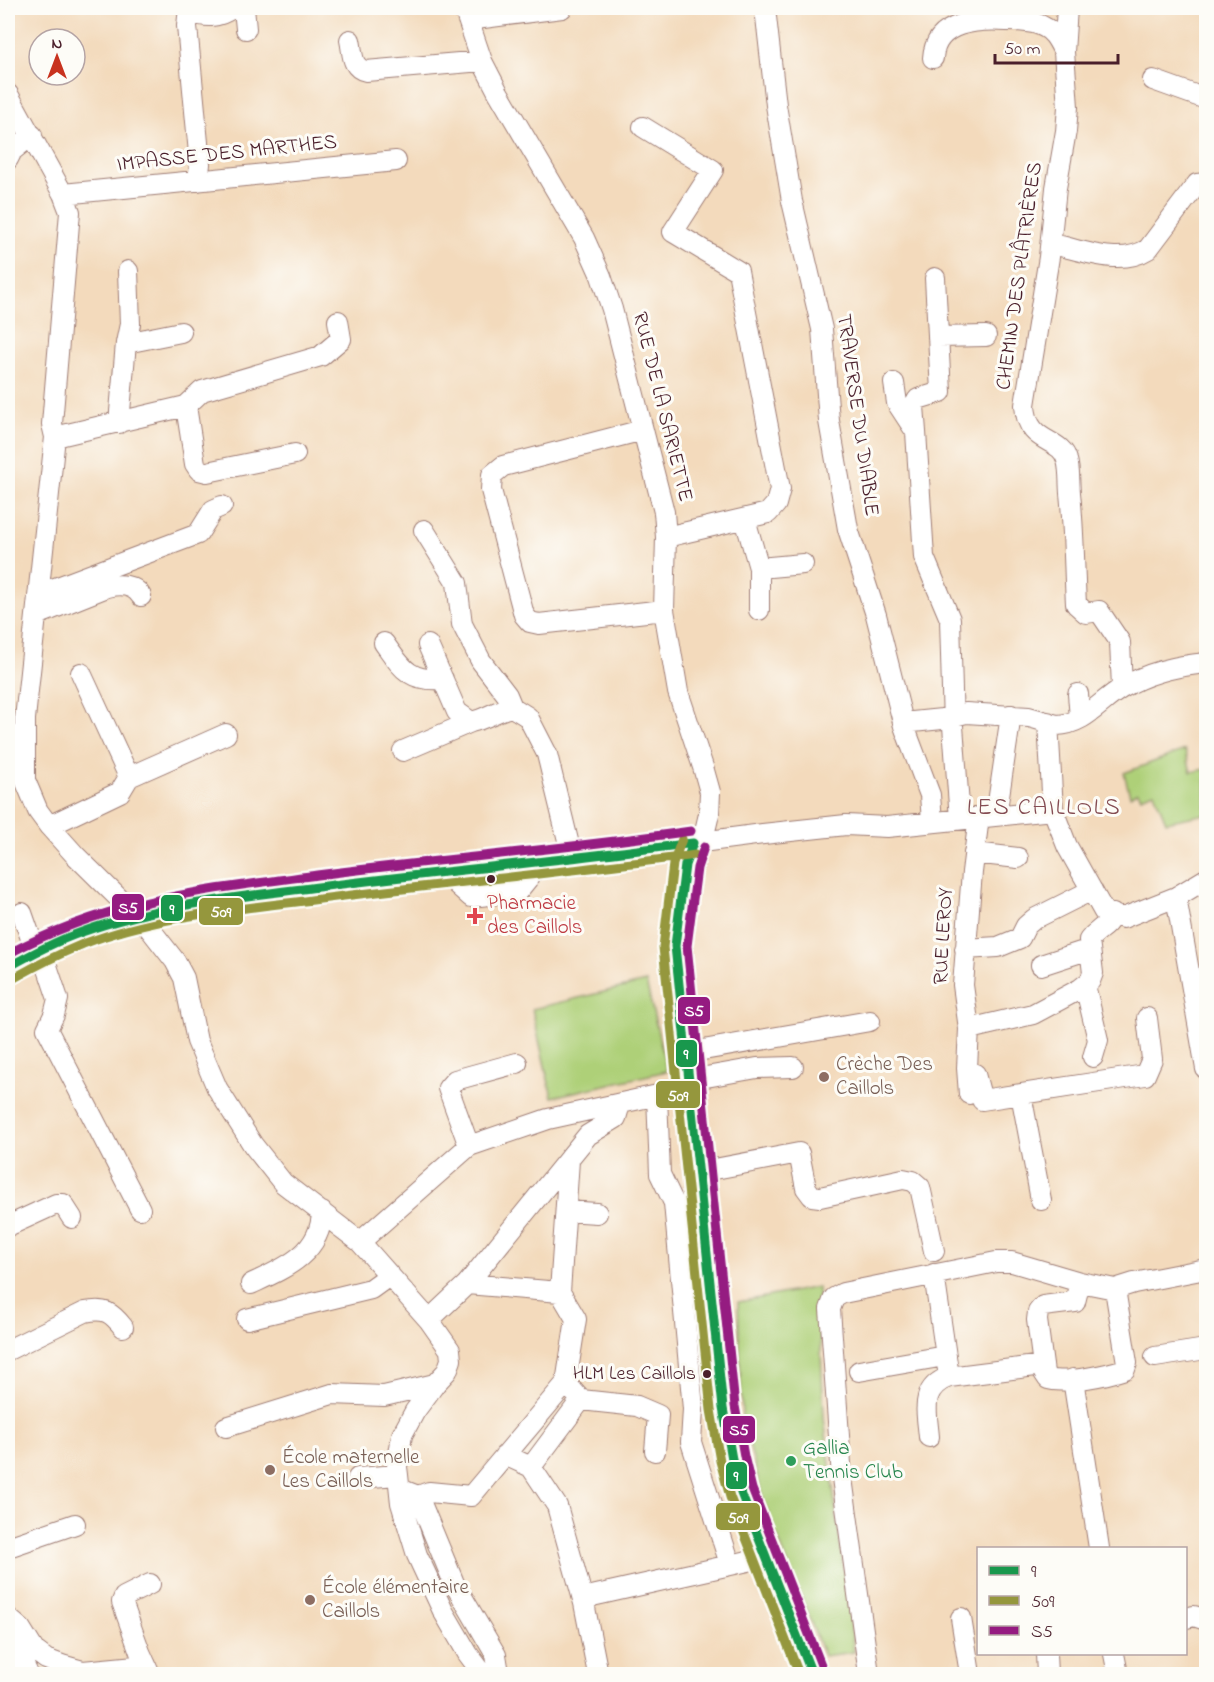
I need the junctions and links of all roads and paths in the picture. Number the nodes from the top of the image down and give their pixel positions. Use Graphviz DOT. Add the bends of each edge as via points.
graph roads {
  1 [pos="232,8"];
  2 [pos="244,8"];
  3 [pos="562,8"];
  4 [pos="765,8"];
  5 [pos="1067,8"];
  6 [pos="189,10"];
  7 [pos="466,14"];
  8 [pos="246,29"];
  9 [pos="350,40"];
  10 [pos="1064,52"];
  11 [pos="933,58"];
  12 [pos="482,61"];
  13 [pos="1153,80"];
  14 [pos="8,94"];
  15 [pos="1206,99"];
  16 [pos="643,127"];
  17 [pos="32,135"];
  18 [pos="8,159"];
  19 [pos="396,161"];
  20 [pos="198,181"];
  21 [pos="1206,183"];
  22 [pos="63,194"];
  23 [pos="1058,246"];
  24 [pos="128,271"];
  25 [pos="935,278"];
  26 [pos="338,321"];
  27 [pos="181,332"];
  28 [pos="986,336"];
  29 [pos="938,337"];
  30 [pos="126,343"];
  31 [pos="894,383"];
  32 [pos="186,406"];
  33 [pos="119,423"];
  34 [pos="643,430"];
  35 [pos="916,432"];
  36 [pos="55,437"];
  37 [pos="295,454"];
  38 [pos="222,506"];
  39 [pos="745,519"];
  40 [pos="424,530"];
  41 [pos="666,537"];
  42 [pos="803,564"];
  43 [pos="759,568"];
  44 [pos="39,594"];
  45 [pos="141,596"];
  46 [pos="664,610"];
  47 [pos="759,610"];
  48 [pos="37,615"];
  49 [pos="384,644"];
  50 [pos="428,645"];
  51 [pos="1206,663"];
  52 [pos="81,674"];
  53 [pos="443,679"];
  54 [pos="1122,688"];
  55 [pos="1078,694"];
  56 [pos="512,706"];
  57 [pos="1011,715"];
  58 [pos="953,716"];
  59 [pos="1080,718"];
  60 [pos="471,722"];
  61 [pos="1048,722"];
  62 [pos="903,723"];
  63 [pos="226,734"];
  64 [pos="403,751"];
  65 [pos="129,777"];
  66 [pos="1053,810"];
  67 [pos="978,817"];
  68 [pos="932,821"];
  69 [pos="49,826"];
  70 [pos="693,843"];
  71 [pos="975,853"];
  72 [pos="572,857"];
  73 [pos="1018,858"];
  74 [pos="543,860"];
  75 [pos="442,871"];
  76 [pos="1206,879"];
  77 [pos="1092,890"];
  78 [pos="1176,897"];
  79 [pos="22,913"];
  80 [pos="136,914"];
  81 [pos="1113,914"];
  82 [pos="38,949"];
  83 [pos="965,949"];
  84 [pos="1090,949"];
  85 [pos="1041,965"];
  86 [pos="8,967"];
  87 [pos="1085,985"];
  88 [pos="1147,1018"];
  89 [pos="870,1021"];
  90 [pos="969,1029"];
  91 [pos="686,1053"];
  92 [pos="968,1054"];
  93 [pos="1093,1057"];
  94 [pos="517,1063"];
  95 [pos="793,1066"];
  96 [pos="1206,1069"];
  97 [pos="689,1084"];
  98 [pos="969,1094"];
  99 [pos="1021,1094"];
  100 [pos="657,1095"];
  101 [pos="620,1104"];
  102 [pos="469,1146"];
  103 [pos="569,1160"];
  104 [pos="699,1172"];
  105 [pos="1041,1200"];
  106 [pos="140,1209"];
  107 [pos="566,1211"];
  108 [pos="322,1212"];
  109 [pos="597,1213"];
  110 [pos="72,1218"];
  111 [pos="8,1226"];
  112 [pos="360,1242"];
  113 [pos="934,1251"];
  114 [pos="1206,1269"];
  115 [pos="934,1274"];
  116 [pos="389,1276"];
  117 [pos="1080,1282"];
  118 [pos="251,1284"];
  119 [pos="467,1284"];
  120 [pos="1115,1289"];
  121 [pos="560,1292"];
  122 [pos="247,1319"];
  123 [pos="429,1320"];
  124 [pos="123,1327"];
  125 [pos="1206,1349"];
  126 [pos="8,1350"];
  127 [pos="945,1356"];
  128 [pos="1155,1357"];
  129 [pos="1043,1365"];
  130 [pos="859,1371"];
  131 [pos="949,1377"];
  132 [pos="1073,1379"];
  133 [pos="566,1383"];
  134 [pos="435,1384"];
  135 [pos="580,1400"];
  136 [pos="658,1415"];
  137 [pos="692,1417"];
  138 [pos="226,1427"];
  139 [pos="929,1437"];
  140 [pos="655,1450"];
  141 [pos="505,1455"];
  142 [pos="531,1467"];
  143 [pos="358,1478"];
  144 [pos="399,1482"];
  145 [pos="418,1496"];
  146 [pos="75,1524"];
  147 [pos="8,1547"];
  148 [pos="1098,1547"];
  149 [pos="766,1557"];
  150 [pos="730,1564"];
  151 [pos="150,1584"];
  152 [pos="584,1603"];
  153 [pos="961,1618"];
  154 [pos="1187,1618"];
  155 [pos="8,1620"];
  156 [pos="1206,1620"];
  157 [pos="1046,1655"];
  158 [pos="1114,1655"];
  159 [pos="148,1670"];
  160 [pos="28,1674"];
  161 [pos="483,1674"];
  162 [pos="493,1674"];
  163 [pos="598,1674"];
  164 [pos="812,1674"];
  165 [pos="869,1674"];
  166 [pos="970,1674"];
  167 [pos="1047,1674"];
  168 [pos="1118,1674"];
  1 -- 6 [label="street" via="217,16 202,16"];
  2 -- 8 [label="street"];
  3 -- 7 [label="street"];
  4 -- 62 [label="street, TRAVERSE DU DIABLE" via="792,201 822,329 829,421 848,529 876,615"];
  5 -- 10 [label="street, CHEMIN DES PLÂTRIÈRES"];
  6 -- 20 [label="street"];
  7 -- 12 [label="street, RUE DE LA SARIETTE"];
  9 -- 12 [label="street" via="354,64 366,71"];
  10 -- 11 [label="street" via="1056,36 1044,27 994,20 958,25 946,32 938,40"];
  10 -- 54 [label="street, CHEMIN DES PLÂTRIÈRES" via="1066,130 1026,416 1033,430 1062,450 1067,460 1076,604 1086,613 1099,612 1120,642"];
  12 -- 34 [label="street, RUE DE LA SARIETTE" via="584,238 601,276"];
  13 -- 15 [label="street"];
  14 -- 17 [label="street"];
  16 -- 39 [label="street" via="713,170 673,232 738,271 780,489 776,504 768,513"];
  17 -- 18 [label="street"];
  17 -- 22 [label="street"];
  19 -- 20 [label="street, IMPASSE DES MARTHES"];
  20 -- 22 [label="street, IMPASSE DES MARTHES"];
  21 -- 23 [label="street" via="1197,184 1148,249 1140,254 1112,258"];
  22 -- 36 [label="street" via="70,212 52,424"];
  24 -- 30 [label="street" via="130,324"];
  25 -- 29 [label="street"];
  26 -- 32 [label="street" via="340,339 321,356 202,390"];
  27 -- 30 [label="street"];
  28 -- 29 [label="street"];
  29 -- 35 [label="street" via="941,392 918,399 914,406"];
  30 -- 33 [label="street"];
  31 -- 35 [label="street" via="897,403"];
  32 -- 33 [label="street"];
  32 -- 37 [label="street" via="199,470 207,472"];
  33 -- 36 [label="street"];
  34 -- 41 [label="street, RUE DE LA SARIETTE" via="664,512"];
  34 -- 46 [label="street" via="502,466 492,475 491,490 524,615 530,622"];
  35 -- 58 [label="street" via="924,557 950,619"];
  36 -- 44 [label="street"];
  38 -- 44 [label="street" via="213,510 198,534"];
  39 -- 41 [label="street"];
  39 -- 43 [label="street"];
  40 -- 56 [label="street" via="457,583 462,624 481,661"];
  41 -- 46 [label="street, RUE DE LA SARIETTE"];
  42 -- 43 [label="street"];
  43 -- 47 [label="street"];
  44 -- 48 [label="street"];
  45 -- 48 [label="street" via="120,584"];
  46 -- 70 [label="street, RUE DE LA SARIETTE" via="678,692 710,792 705,831"];
  48 -- 69 [label="street" via="25,719 25,780"];
  49 -- 53 [label="street" via="413,677"];
  50 -- 53 [label="street"];
  51 -- 54 [label="street" via="1154,672"];
  52 -- 65 [label="street"];
  53 -- 60 [label="street" via="458,712"];
  54 -- 59 [label="street"];
  55 -- 59 [label="street"];
  56 -- 60 [label="street"];
  56 -- 72 [label="street" via="528,717 547,754"];
  57 -- 58 [label="street"];
  57 -- 61 [label="street"];
  57 -- 67 [label="street"];
  58 -- 62 [label="street"];
  58 -- 67 [label="street"];
  59 -- 61 [label="street" via="1065,724"];
  60 -- 64 [label="street"];
  61 -- 66 [label="street"];
  62 -- 68 [label="street, TRAVERSE DU DIABLE" via="930,795"];
  63 -- 65 [label="street"];
  65 -- 69 [label="street" via="120,792"];
  66 -- 67 [label="street"];
  66 -- 77 [label="street" via="1067,846"];
  67 -- 68 [label="street"];
  67 -- 71 [label="street, RUE LEROY"];
  68 -- 70 [label="street" via="887,827 846,825"];
  69 -- 80 [label="street"];
  70 -- 72 [label="street"];
  70 -- 91 [label="street, RUE DE LA SARIETTE" via="685,866 675,946"];
  71 -- 73 [label="street"];
  71 -- 83 [label="street, RUE LEROY"];
  72 -- 74 [label="street"];
  74 -- 75 [label="street"];
  74 -- 75 [label="street" via="517,892 471,897"];
  75 -- 80 [label="street"];
  76 -- 78 [label="street"];
  77 -- 81 [label="street" via="1104,912"];
  77 -- 83 [label="street" via="1034,919 1020,938 998,947"];
  78 -- 81 [label="street" via="1123,918"];
  78 -- 96 [label="street"];
  79 -- 82 [label="street"];
  80 -- 82 [label="street"];
  80 -- 108 [label="street" via="184,978 196,1041 217,1088 282,1183"];
  81 -- 84 [label="street" via="1108,924 1089,940"];
  82 -- 86 [label="street"];
  82 -- 106 [label="street" via="58,999 47,1029"];
  83 -- 90 [label="street, RUE LEROY" via="963,985"];
  84 -- 85 [label="street"];
  84 -- 87 [label="street" via="1093,973"];
  87 -- 90 [label="street" via="1033,1014"];
  87 -- 93 [label="street" via="1098,1040"];
  88 -- 99 [label="street" via="1152,1059 1145,1075"];
  89 -- 91 [label="street"];
  90 -- 92 [label="street, RUE LEROY"];
  91 -- 97 [label="street, RUE DE LA SARIETTE"];
  92 -- 98 [label="street, RUE LEROY"];
  92 -- 99 [label="street" via="982,1100"];
  94 -- 102 [label="street" via="455,1080 448,1088"];
  95 -- 97 [label="street" via="758,1068"];
  97 -- 100 [label="street"];
  97 -- 104 [label="street, RUE DE LA SARIETTE"];
  99 -- 105 [label="street"];
  100 -- 101 [label="street"];
  100 -- 137 [label="street" via="660,1174 674,1203"];
  101 -- 102 [label="street" via="548,1119"];
  101 -- 103 [label="street" via="616,1118 588,1135"];
  102 -- 112 [label="street"];
  103 -- 107 [label="street"];
  103 -- 119 [label="street"];
  104 -- 113 [label="street" via="799,1153 806,1188 812,1196 903,1179 913,1181 920,1187"];
  104 -- 149 [label="street, RUE DE LA SARIETTE" via="723,1408 741,1493"];
  107 -- 109 [label="street"];
  107 -- 121 [label="street"];
  108 -- 112 [label="street"];
  108 -- 118 [label="street" via="313,1243 292,1264"];
  110 -- 111 [label="street" via="63,1204 56,1204"];
  112 -- 116 [label="street"];
  114 -- 120 [label="street"];
  115 -- 117 [label="street" via="1012,1262"];
  115 -- 127 [label="street"];
  115 -- 165 [label="street" via="843,1293 834,1298 830,1309 842,1478"];
  116 -- 122 [label="street" via="372,1289"];
  116 -- 123 [label="street"];
  117 -- 120 [label="street"];
  117 -- 129 [label="street" via="1075,1302 1043,1306 1038,1312"];
  119 -- 121 [label="street"];
  119 -- 123 [label="street"];
  120 -- 132 [label="street" via="1128,1363 1117,1372"];
  121 -- 133 [label="street" via="576,1319"];
  123 -- 134 [label="street" via="450,1350 452,1360"];
  124 -- 126 [label="street" via="114,1315 99,1309 85,1312"];
  125 -- 128 [label="street"];
  127 -- 130 [label="street"];
  127 -- 131 [label="street"];
  129 -- 131 [label="street"];
  129 -- 132 [label="street" via="1048,1379"];
  131 -- 139 [label="street" via="937,1382 926,1399"];
  132 -- 148 [label="street"];
  133 -- 135 [label="street"];
  133 -- 141 [label="street"];
  134 -- 138 [label="street" via="384,1396 332,1394"];
  134 -- 144 [label="street" via="402,1435"];
  135 -- 136 [label="street" via="637,1406"];
  135 -- 142 [label="street"];
  136 -- 137 [label="street"];
  136 -- 140 [label="street"];
  137 -- 150 [label="street" via="691,1442"];
  141 -- 142 [label="street"];
  141 -- 145 [label="street" via="471,1496 429,1492"];
  142 -- 152 [label="street" via="557,1506"];
  143 -- 144 [label="street"];
  144 -- 145 [label="street"];
  144 -- 161 [label="street" via="401,1503 417,1555 443,1611"];
  145 -- 162 [label="street" via="454,1583 496,1655 498,1667"];
  146 -- 147 [label="street"];
  149 -- 150 [label="street"];
  149 -- 164 [label="street, RUE DE LA SARIETTE"];
  150 -- 152 [label="street" via="592,1596"];
  151 -- 159 [label="street" via="124,1597 122,1602"];
  152 -- 163 [label="street"];
  153 -- 166 [label="street"];
  154 -- 156 [label="street"];
  155 -- 159 [label="street" via="21,1629 34,1650 62,1665 83,1671"];
  155 -- 160 [label="street" via="8,1630"];
  157 -- 167 [label="street"];
  158 -- 168 [label="street"];
}
